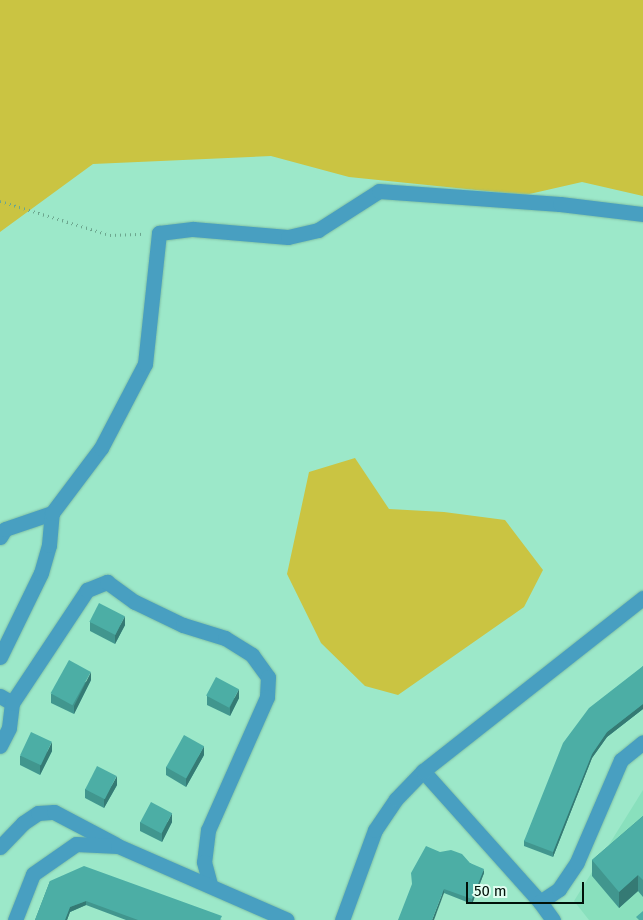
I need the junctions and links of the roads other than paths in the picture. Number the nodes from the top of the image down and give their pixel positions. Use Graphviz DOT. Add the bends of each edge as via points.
graph roads {
  1 [pos="643,214"];
  2 [pos="52,513"];
  3 [pos="0,537"];
  4 [pos="643,598"];
  5 [pos="0,657"];
  6 [pos="6,700"];
  7 [pos="643,742"];
  8 [pos="0,746"];
  9 [pos="424,771"];
  10 [pos="118,846"];
  11 [pos="0,847"];
  12 [pos="210,885"];
  13 [pos="545,913"];
  14 [pos="15,920"];
  15 [pos="287,920"];
  16 [pos="342,920"];
  1 -- 2 [label="street" via="560,204 379,191 318,230 288,237 193,229 158,233 145,364 101,448"];
  2 -- 3 [label="street" via="5,529"];
  2 -- 5 [label="street" via="49,544 40,574"];
  4 -- 9 [label="street"];
  6 -- 8 [label="street" via="10,728"];
  6 -- 12 [label="street" via="87,590 107,582 135,602 183,625 225,638 252,655 268,677 267,697 208,830 204,862"];
  7 -- 13 [label="street" via="621,760 577,862"];
  9 -- 13 [label="street"];
  9 -- 16 [label="street" via="396,799 375,830"];
  10 -- 11 [label="street" via="54,812 38,813 23,823"];
  10 -- 12 [label="street"];
  10 -- 14 [label="street" via="76,844 32,874"];
  12 -- 15 [label="street"];
}
